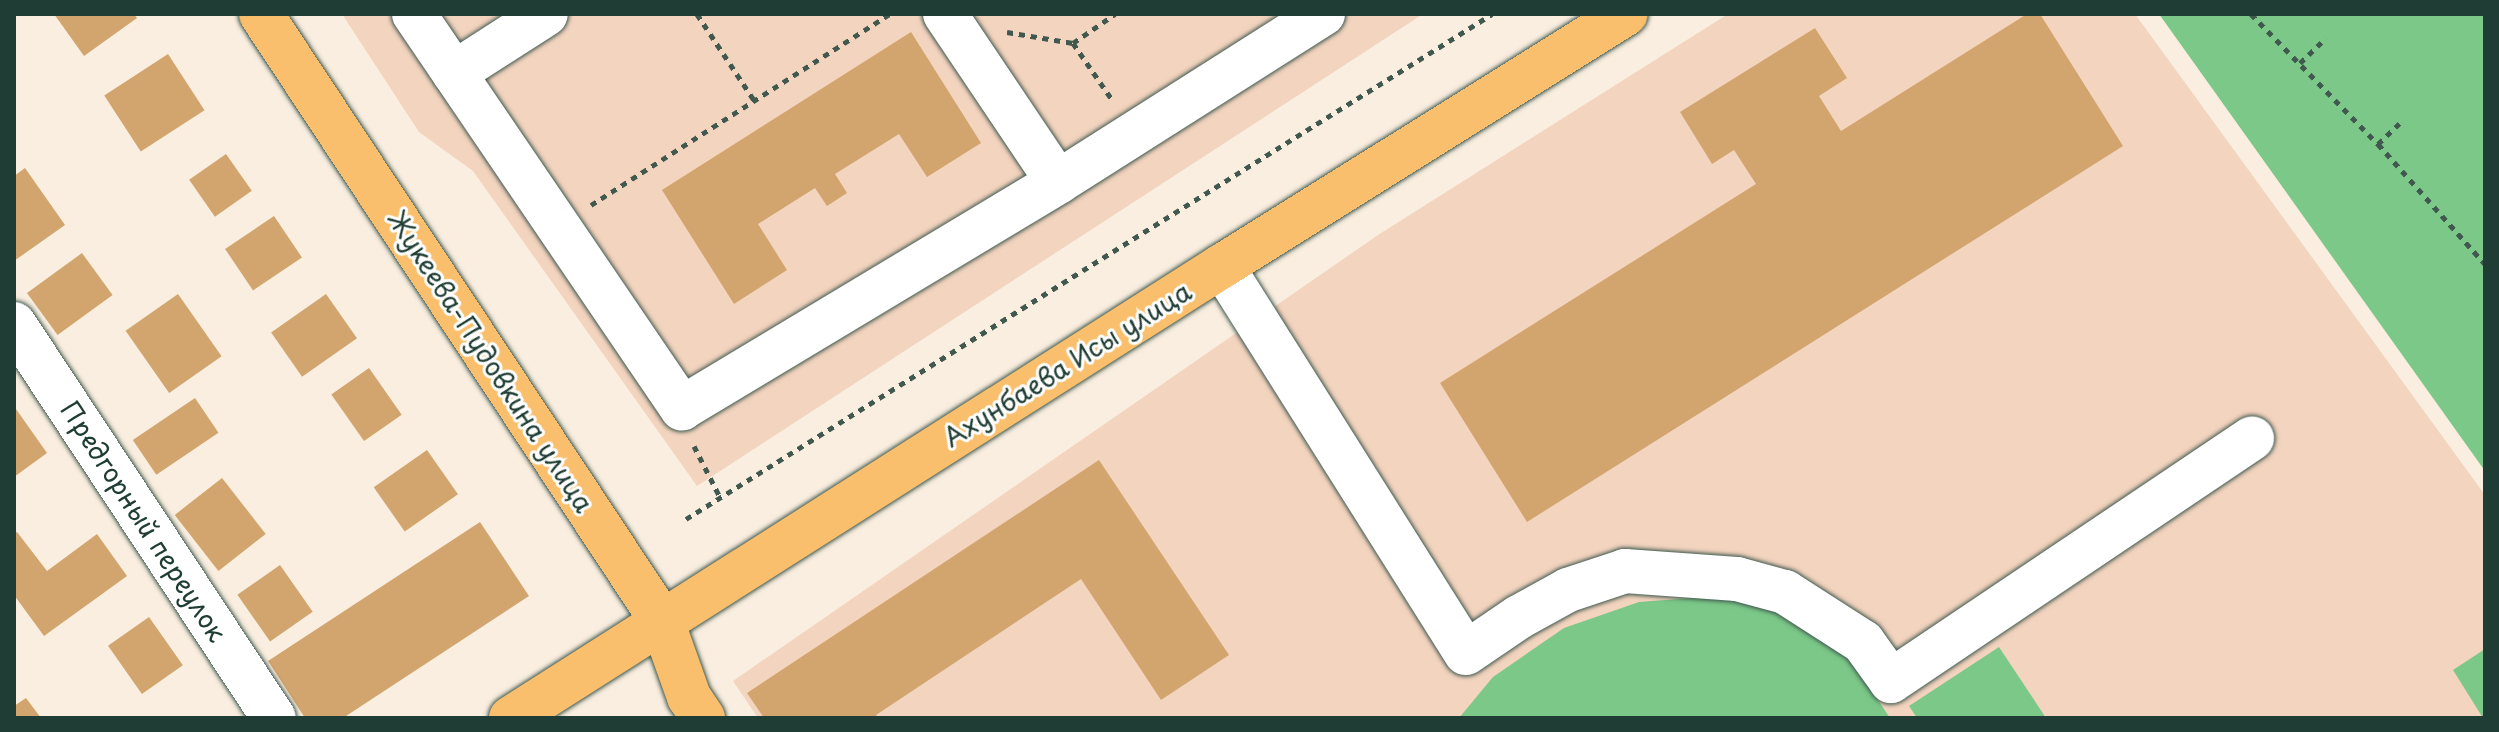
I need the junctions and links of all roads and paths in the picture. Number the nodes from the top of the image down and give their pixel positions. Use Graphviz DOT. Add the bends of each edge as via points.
graph roads {
  1 [pos="261,14"];
  2 [pos="414,14"];
  3 [pos="546,14"];
  4 [pos="697,14"];
  5 [pos="890,14"];
  6 [pos="1115,14"];
  7 [pos="1323,14"];
  8 [pos="1492,14"];
  9 [pos="1626,14"];
  10 [pos="2251,14"];
  11 [pos="948,18"];
  12 [pos="2326,38"];
  13 [pos="1073,43"];
  14 [pos="2300,63"];
  15 [pos="454,73"];
  16 [pos="754,100"];
  17 [pos="2403,120"];
  18 [pos="1135,134"];
  19 [pos="2378,144"];
  20 [pos="1058,182"];
  21 [pos="559,226"];
  22 [pos="2485,264"];
  23 [pos="1222,266"];
  24 [pos="14,324"];
  25 [pos="682,408"];
  26 [pos="2252,438"];
  27 [pos="720,497"];
  28 [pos="686,519"];
  29 [pos="662,621"];
  30 [pos="274,718"];
  31 [pos="511,718"];
  32 [pos="703,718"];
  1 -- 29 [label="main road, Жукеева-Пудовкина улица"];
  2 -- 15 [label="street"];
  3 -- 15 [label="street"];
  4 -- 16 [label="path"];
  5 -- 16 [label="path"];
  6 -- 13 [label="path"];
  7 -- 18 [label="street"];
  8 -- 27 [label="path"];
  9 -- 23 [label="main road, Ахунбаева Исы улица"];
  10 -- 14 [label="path"];
  11 -- 13 [label="path"];
  11 -- 20 [label="street"];
  12 -- 14 [label="path"];
  13 -- 18 [label="path"];
  14 -- 19 [label="path"];
  15 -- 21 [label="street"];
  16 -- 21 [label="path"];
  17 -- 19 [label="path"];
  18 -- 20 [label="street"];
  19 -- 22 [label="path"];
  20 -- 25 [label="street"];
  21 -- 25 [label="street"];
  23 -- 26 [label="street" via="1466,653 1568,590 1625,571 1737,579 1785,592 1863,642 1891,681"];
  23 -- 29 [label="main road, Ахунбаева Исы улица"];
  24 -- 30 [label="street, Предгорный переулок"];
  25 -- 27 [label="path" via="688,433"];
  27 -- 28 [label="path"];
  29 -- 31 [label="main road, Ахунбаева Исы улица"];
  29 -- 32 [label="main road, Жукеева-Пудовкина улица" via="689,697"];
}
